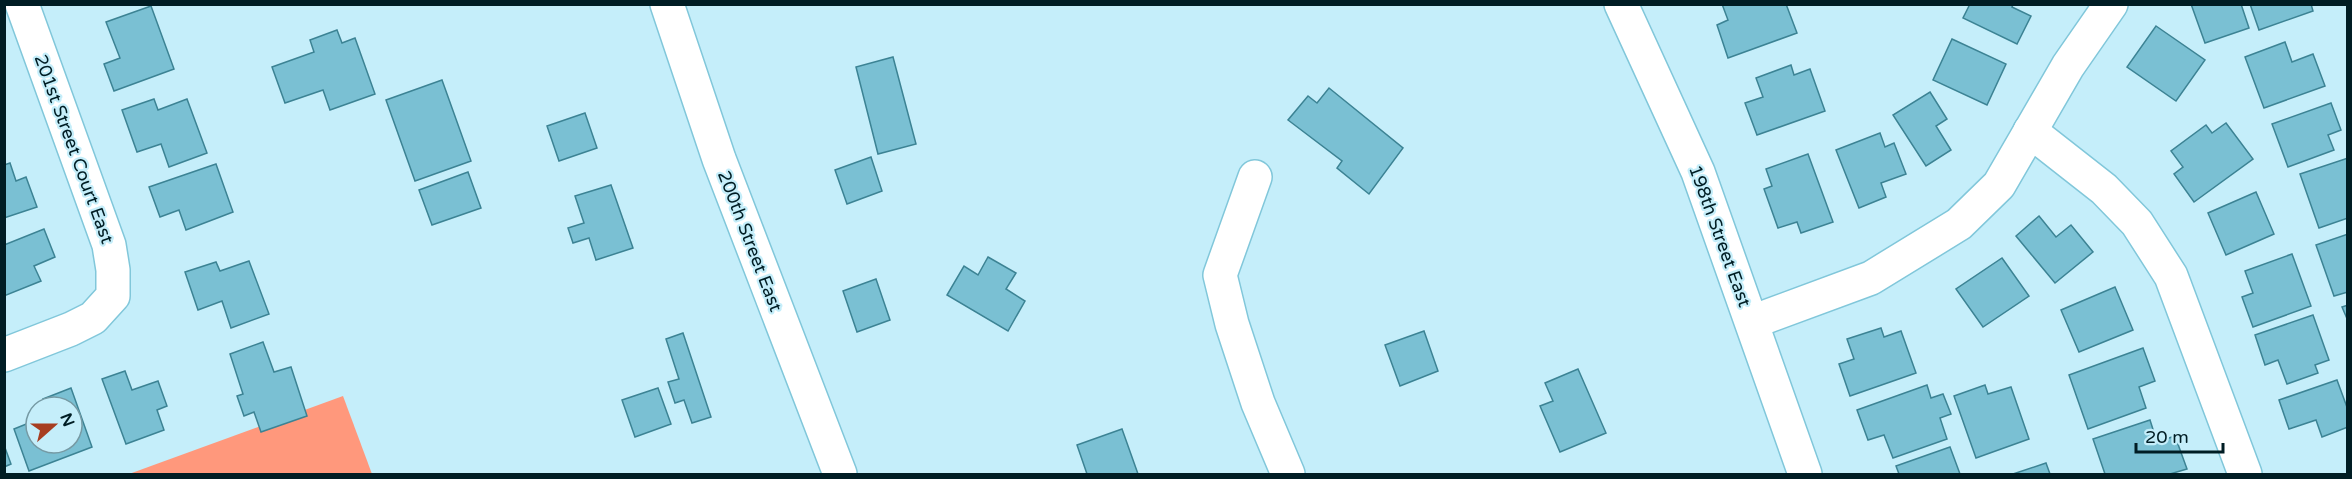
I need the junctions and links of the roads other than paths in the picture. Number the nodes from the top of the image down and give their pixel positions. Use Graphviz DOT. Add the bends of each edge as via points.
graph roads {
  1 [pos="22,4"];
  2 [pos="667,4"];
  3 [pos="1621,4"];
  4 [pos="2111,4"];
  5 [pos="2031,130"];
  6 [pos="1255,177"];
  7 [pos="1752,322"];
  8 [pos="4,355"];
  9 [pos="840,474"];
  10 [pos="1288,474"];
  11 [pos="1805,474"];
  12 [pos="2245,474"];
  1 -- 8 [label="street, 201st Street Court East" via="109,245 113,296 93,318"];
  2 -- 9 [label="street, 200th Street East" via="719,159"];
  3 -- 7 [label="street, 198th Street East" via="1698,172"];
  4 -- 5 [label="street" via="2068,66"];
  5 -- 7 [label="street" via="1999,185 1959,224 1871,278"];
  5 -- 12 [label="street" via="2129,214 2171,276"];
  6 -- 10 [label="street" via="1220,274 1254,392"];
  7 -- 11 [label="street, 198th Street East"];
}
